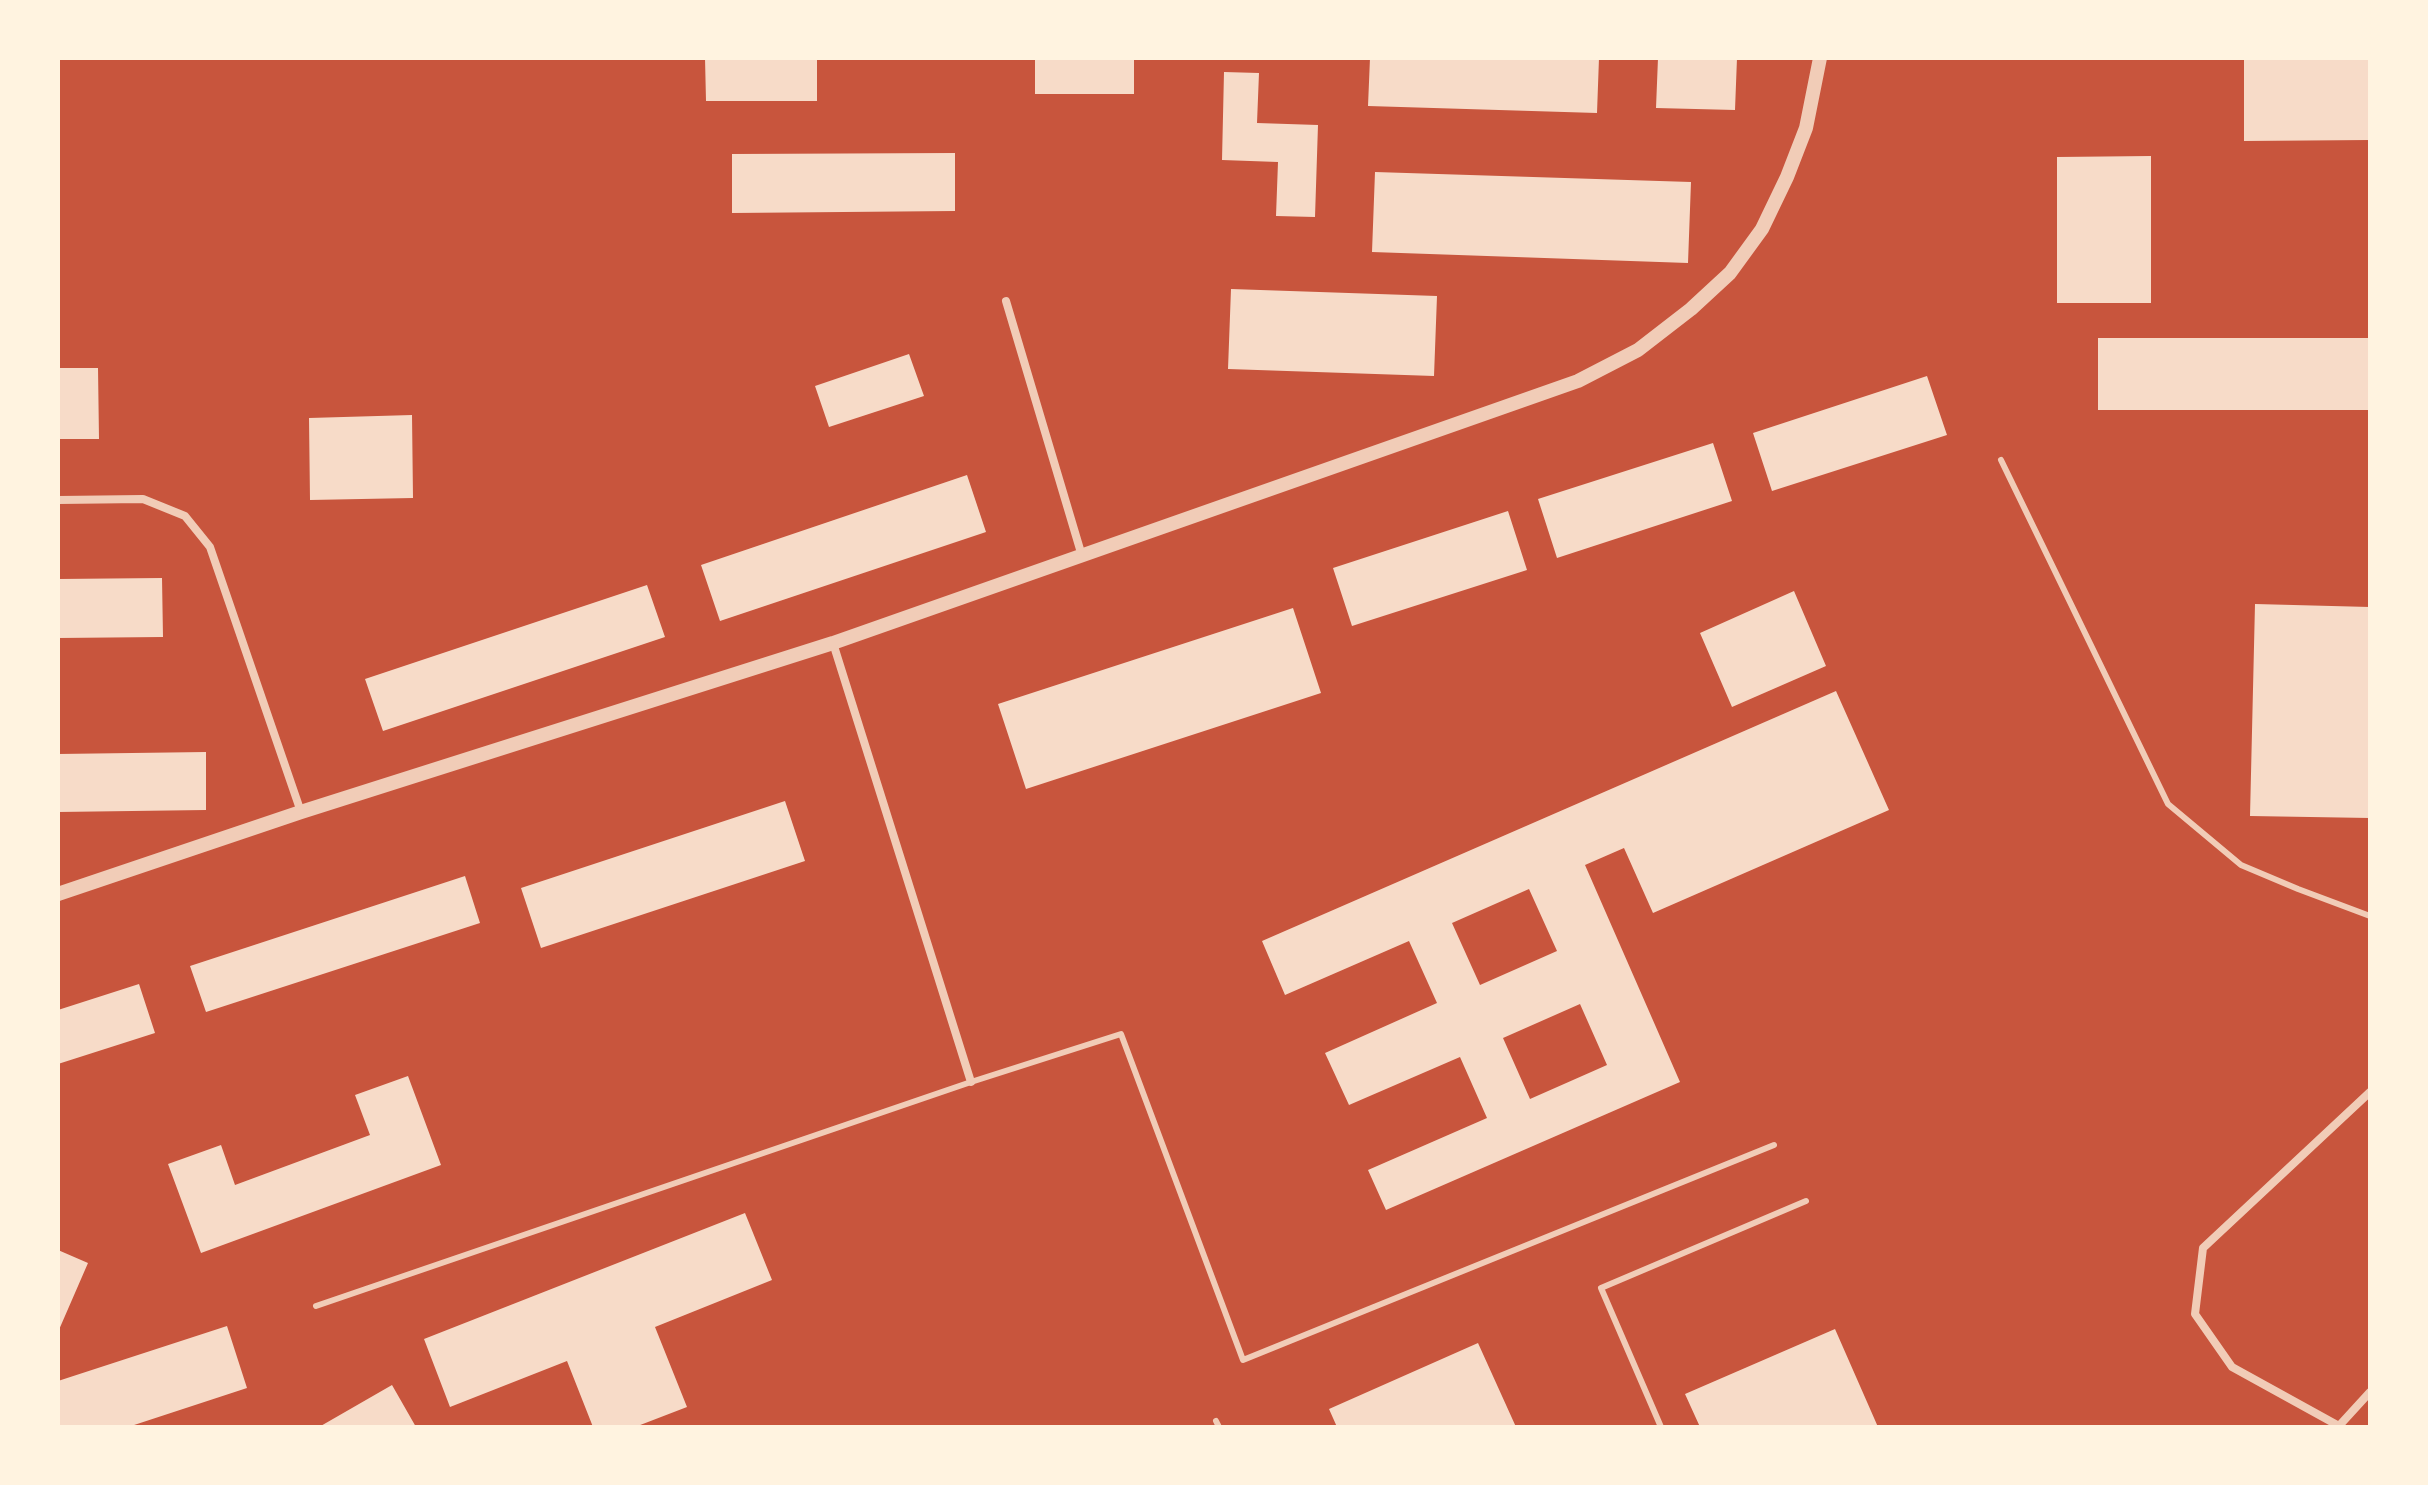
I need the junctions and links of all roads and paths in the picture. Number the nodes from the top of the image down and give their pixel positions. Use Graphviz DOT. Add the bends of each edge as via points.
graph roads {
  1 [pos="1820,58"];
  2 [pos="1006,301"];
  3 [pos="2001,460"];
  4 [pos="58,500"];
  5 [pos="1082,556"];
  6 [pos="833,643"];
  7 [pos="301,812"];
  8 [pos="58,894"];
  9 [pos="2370,916"];
  10 [pos="971,1082"];
  11 [pos="2370,1092"];
  12 [pos="1774,1145"];
  13 [pos="1806,1201"];
  14 [pos="316,1306"];
  15 [pos="2370,1392"];
  16 [pos="2339,1426"];
  17 [pos="1661,1427"];
  1 -- 5 [label="street" via="1806,128 1762,229 1730,273 1638,350 1578,381"];
  2 -- 5 [label="street"];
  3 -- 9 [label="lane" via="2168,804 2241,865"];
  4 -- 7 [label="street" via="143,499 185,516 210,547"];
  5 -- 6 [label="street"];
  6 -- 7 [label="street"];
  6 -- 10 [label="street"];
  7 -- 8 [label="street"];
  10 -- 12 [label="lane" via="1121,1034 1243,1360"];
  10 -- 14 [label="lane"];
  11 -- 16 [label="street" via="2203,1248 2195,1314 2232,1367"];
  13 -- 17 [label="lane" via="1601,1288"];
  15 -- 16 [label="street"];
}
